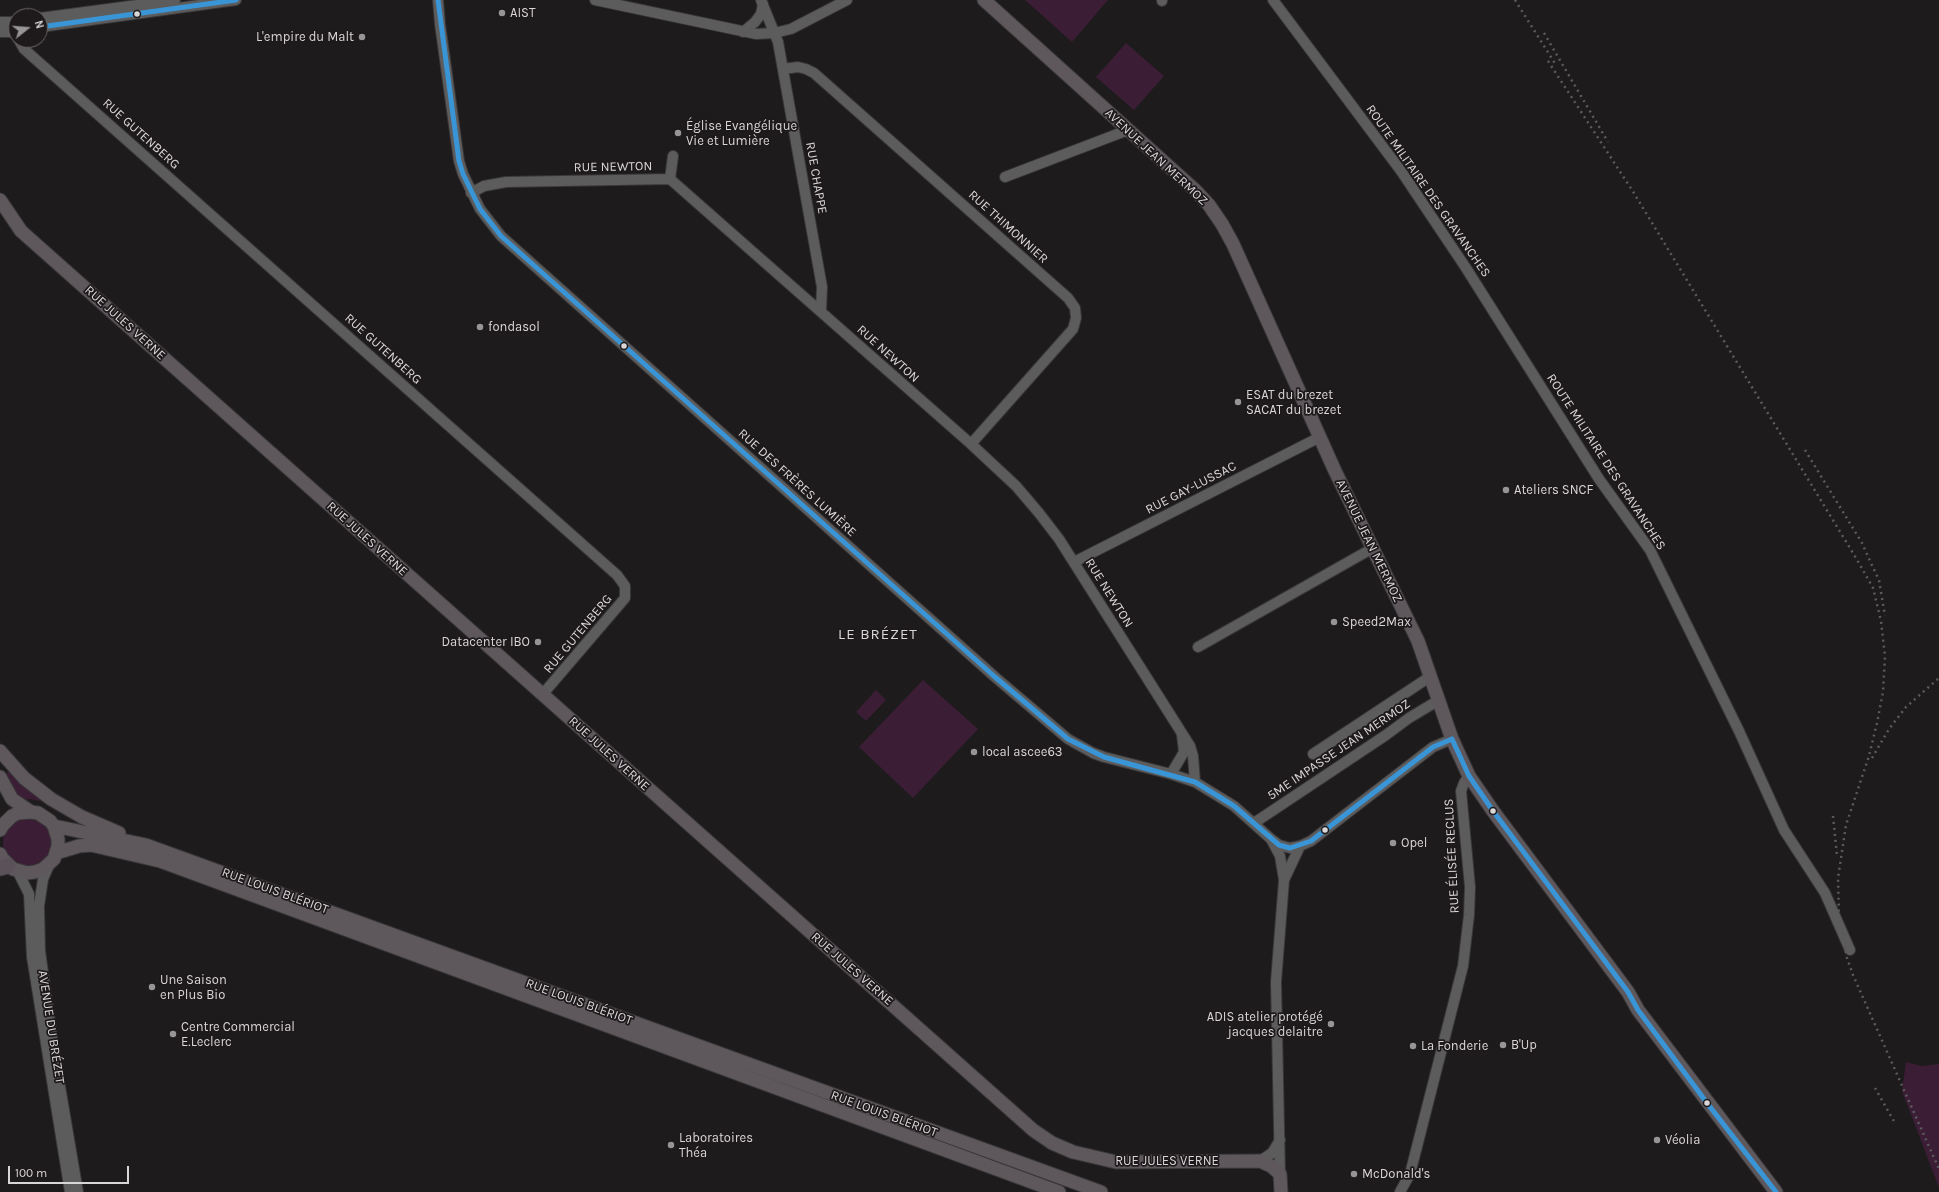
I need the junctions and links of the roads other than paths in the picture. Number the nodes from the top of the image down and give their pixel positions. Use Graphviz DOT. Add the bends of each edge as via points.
graph roads {
  1 [pos="175,0"];
  2 [pos="236,0"];
  3 [pos="438,0"];
  4 [pos="595,0"];
  5 [pos="847,0"];
  6 [pos="984,0"];
  7 [pos="1273,0"];
  8 [pos="762,2"];
  9 [pos="48,17"];
  10 [pos="48,26"];
  11 [pos="743,32"];
  12 [pos="774,33"];
  13 [pos="23,48"];
  14 [pos="783,69"];
  15 [pos="1128,130"];
  16 [pos="673,156"];
  17 [pos="1005,177"];
  18 [pos="670,180"];
  19 [pos="472,193"];
  20 [pos="0,200"];
  21 [pos="820,311"];
  22 [pos="1320,437"];
  23 [pos="971,444"];
  24 [pos="1373,548"];
  25 [pos="1074,562"];
  26 [pos="1198,647"];
  27 [pos="1431,676"];
  28 [pos="542,695"];
  29 [pos="1439,700"];
  30 [pos="1181,732"];
  31 [pos="1452,739"];
  32 [pos="0,751"];
  33 [pos="1313,754"];
  34 [pos="1171,774"];
  35 [pos="1469,776"];
  36 [pos="0,777"];
  37 [pos="1195,782"];
  38 [pos="31,812"];
  39 [pos="1254,823"];
  40 [pos="1,825"];
  41 [pos="54,826"];
  42 [pos="1271,839"];
  43 [pos="146,845"];
  44 [pos="1300,846"];
  45 [pos="53,858"];
  46 [pos="7,865"];
  47 [pos="1284,880"];
  48 [pos="1850,950"];
  49 [pos="1280,1140"];
  50 [pos="1260,1161"];
  51 [pos="1280,1174"];
  52 [pos="70,1192"];
  53 [pos="78,1192"];
  54 [pos="1059,1192"];
  55 [pos="1101,1192"];
  56 [pos="1281,1192"];
  57 [pos="1400,1192"];
  58 [pos="1776,1192"];
  1 -- 9 [label="street"];
  2 -- 10 [label="street"];
  3 -- 19 [label="street, RUE DES FRÈRES LUMIÈRE" via="456,143 463,174"];
  4 -- 11 [label="street"];
  5 -- 12 [label="street" via="791,29"];
  6 -- 15 [label="main road, AVENUE JEAN MERMOZ"];
  7 -- 48 [label="street, ROUTE MILITAIRE DES GRAVANCHES" via="1409,184 1524,357 1599,479 1650,550 1736,724 1784,830 1825,893"];
  8 -- 11 [label="street, RUE CHAPPE" via="761,14"];
  8 -- 12 [label="street, RUE CHAPPE"];
  11 -- 12 [label="street"];
  12 -- 14 [label="street, RUE CHAPPE"];
  13 -- 28 [label="street, RUE GUTENBERG" via="617,575 625,586 625,598"];
  14 -- 21 [label="street, RUE CHAPPE" via="822,287"];
  14 -- 23 [label="street, RUE THIMONNIER" via="798,67 814,73 1068,298 1075,308 1073,329"];
  15 -- 17 [label="street"];
  15 -- 22 [label="main road, AVENUE JEAN MERMOZ" via="1195,190 1222,224"];
  16 -- 18 [label="street"];
  18 -- 19 [label="street, RUE NEWTON" via="506,182 484,186"];
  18 -- 21 [label="street, RUE NEWTON"];
  19 -- 34 [label="street, RUE DES FRÈRES LUMIÈRE" via="487,218 518,252 1054,729 1093,753"];
  20 -- 28 [label="main road, RUE JULES VERNE" via="21,231"];
  21 -- 23 [label="street, RUE NEWTON"];
  22 -- 24 [label="main road, AVENUE JEAN MERMOZ"];
  22 -- 25 [label="street, RUE GAY-LUSSAC"];
  23 -- 25 [label="street, RUE NEWTON" via="1016,486 1060,539"];
  24 -- 26 [label="street"];
  24 -- 27 [label="main road, AVENUE JEAN MERMOZ" via="1418,641"];
  25 -- 30 [label="street, RUE NEWTON"];
  27 -- 29 [label="main road, AVENUE JEAN MERMOZ"];
  27 -- 33 [label="street"];
  28 -- 50 [label="main road, RUE JULES VERNE" via="1013,1114 1052,1142 1073,1152 1116,1162"];
  29 -- 31 [label="main road, AVENUE JEAN MERMOZ"];
  29 -- 39 [label="street, 5ME IMPASSE JEAN MERMOZ"];
  30 -- 34 [label="street, RUE NEWTON" via="1184,752"];
  30 -- 37 [label="street, RUE NEWTON" via="1193,751"];
  31 -- 35 [label="main road, AVENUE JEAN MERMOZ"];
  31 -- 44 [label="street" via="1433,747 1311,841"];
  32 -- 43 [label="main road" via="24,778 51,799 82,818"];
  34 -- 37 [label="street, RUE DES FRÈRES LUMIÈRE"];
  35 -- 57 [label="street, RUE ÉLISÉE RECLUS" via="1462,791 1470,887 1463,966 1410,1174"];
  35 -- 58 [label="main road, AVENUE JEAN MERMOZ" via="1716,1116"];
  36 -- 38 [label="main road" via="12,800"];
  37 -- 39 [label="street, RUE DES FRÈRES LUMIÈRE" via="1234,806"];
  38 -- 40 [label="main road" via="18,813"];
  38 -- 41 [label="main road" via="45,817"];
  39 -- 42 [label="street, RUE DES FRÈRES LUMIÈRE"];
  41 -- 43 [label="main road, RUE LOUIS BLÉRIOT"];
  41 -- 45 [label="main road" via="58,839"];
  42 -- 44 [label="street, RUE DES FRÈRES LUMIÈRE" via="1290,848"];
  42 -- 47 [label="street" via="1280,856"];
  43 -- 55 [label="main road, RUE LOUIS BLÉRIOT"];
  44 -- 47 [label="street"];
  45 -- 46 [label="main road, RUE LOUIS BLÉRIOT" via="35,872"];
  45 -- 53 [label="street, AVENUE DU BRÉZET" via="43,879 39,906 40,951"];
  45 -- 54 [label="main road, RUE LOUIS BLÉRIOT" via="79,846 91,845 160,861"];
  46 -- 52 [label="street, AVENUE DU BRÉZET" via="29,894 32,957"];
  47 -- 49 [label="street" via="1276,982"];
  49 -- 50 [label="street" via="1272,1153"];
  49 -- 51 [label="street"];
  50 -- 51 [label="main road"];
  51 -- 56 [label="main road"];
}
